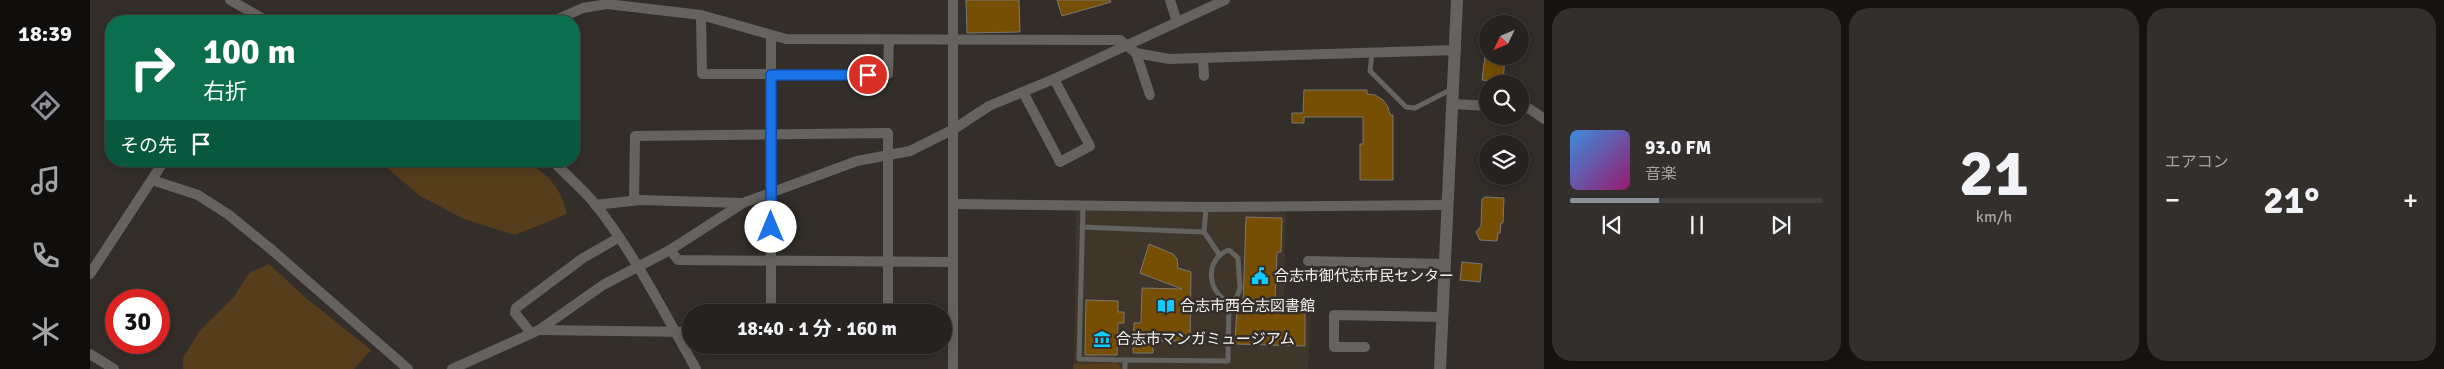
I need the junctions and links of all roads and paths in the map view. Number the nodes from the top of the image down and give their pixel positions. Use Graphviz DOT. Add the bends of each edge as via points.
graph roads {
  1 [pos="230,0"];
  2 [pos="953,0"];
  3 [pos="1170,0"];
  4 [pos="1225,0"];
  5 [pos="1457,0"];
  6 [pos="635,3"];
  7 [pos="1207,4"];
  8 [pos="254,15"];
  9 [pos="567,15"];
  10 [pos="701,15"];
  11 [pos="1177,22"];
  12 [pos="771,36"];
  13 [pos="889,40"];
  14 [pos="952,40"];
  15 [pos="1126,45"];
  16 [pos="1456,50"];
  17 [pos="1136,53"];
  18 [pos="1372,53"];
  19 [pos="1203,59"];
  20 [pos="771,75"];
  21 [pos="1204,76"];
  22 [pos="1054,79"];
  23 [pos="1454,87"];
  24 [pos="1023,92"];
  25 [pos="1150,95"];
  26 [pos="1454,104"];
  27 [pos="1479,105"];
  28 [pos="1529,109"];
  29 [pos="1544,119"];
  30 [pos="954,129"];
  31 [pos="771,134"];
  32 [pos="888,156"];
  33 [pos="160,167"];
  34 [pos="559,167"];
  35 [pos="152,180"];
  36 [pos="770,193"];
  37 [pos="634,200"];
  38 [pos="743,203"];
  39 [pos="954,204"];
  40 [pos="595,205"];
  41 [pos="1448,205"];
  42 [pos="1083,206"];
  43 [pos="1206,207"];
  44 [pos="1082,227"];
  45 [pos="1204,232"];
  46 [pos="618,238"];
  47 [pos="670,250"];
  48 [pos="1219,254"];
  49 [pos="771,261"];
  50 [pos="1308,261"];
  51 [pos="888,262"];
  52 [pos="953,262"];
  53 [pos="1445,264"];
  54 [pos="638,268"];
  55 [pos="90,274"];
  56 [pos="1228,302"];
  57 [pos="771,304"];
  58 [pos="888,304"];
  59 [pos="950,304"];
  60 [pos="1442,317"];
  61 [pos="535,332"];
  62 [pos="675,332"];
  63 [pos="682,332"];
  64 [pos="1365,347"];
  65 [pos="90,354"];
  66 [pos="951,354"];
  67 [pos="1125,360"];
  68 [pos="114,369"];
  69 [pos="408,369"];
  70 [pos="452,369"];
  71 [pos="696,369"];
  72 [pos="953,369"];
  73 [pos="1125,369"];
  74 [pos="1440,369"];
  1 -- 8 [label="street"];
  2 -- 14 [label="street"];
  3 -- 11 [label="street"];
  4 -- 7 [label="street"];
  5 -- 16 [label="street"];
  6 -- 9 [label="street" via="583,8"];
  6 -- 10 [label="street"];
  7 -- 11 [label="street"];
  10 -- 12 [label="street"];
  10 -- 20 [label="street" via="702,74"];
  11 -- 15 [label="street"];
  12 -- 13 [label="street"];
  12 -- 20 [label="street"];
  13 -- 14 [label="street"];
  13 -- 20 [label="street" via="888,74"];
  14 -- 15 [label="street" via="1120,40"];
  14 -- 30 [label="street"];
  15 -- 17 [label="street"];
  15 -- 22 [label="street"];
  16 -- 18 [label="street"];
  16 -- 23 [label="street"];
  17 -- 19 [label="street" via="1169,59"];
  17 -- 25 [label="street"];
  18 -- 19 [label="street"];
  18 -- 23 [label="lane" via="1370,71 1406,107 1415,108"];
  19 -- 21 [label="street"];
  20 -- 31 [label="street"];
  22 -- 24 [label="street"];
  22 -- 24 [label="street" via="1090,146 1060,162"];
  23 -- 26 [label="street"];
  24 -- 30 [label="street" via="989,106"];
  26 -- 27 [label="street"];
  26 -- 41 [label="street"];
  28 -- 29 [label="street"];
  30 -- 32 [label="street" via="910,151"];
  30 -- 39 [label="street"];
  31 -- 32 [label="street" via="888,133"];
  31 -- 36 [label="street"];
  31 -- 37 [label="street" via="635,136"];
  32 -- 36 [label="street" via="857,161"];
  32 -- 51 [label="street"];
  33 -- 35 [label="street"];
  34 -- 40 [label="street"];
  35 -- 55 [label="street"];
  35 -- 69 [label="street" via="198,195 228,215"];
  36 -- 38 [label="street"];
  36 -- 49 [label="street"];
  37 -- 38 [label="street"];
  37 -- 40 [label="street"];
  38 -- 47 [label="street"];
  39 -- 42 [label="street"];
  39 -- 52 [label="street"];
  40 -- 46 [label="street"];
  41 -- 43 [label="street"];
  41 -- 53 [label="street"];
  42 -- 43 [label="street"];
  42 -- 44 [label="lane"];
  43 -- 45 [label="lane"];
  44 -- 45 [label="lane"];
  44 -- 67 [label="lane" via="1079,360"];
  45 -- 48 [label="lane"];
  46 -- 54 [label="street"];
  46 -- 61 [label="street" via="583,258 516,308 515,313"];
  47 -- 49 [label="street" via="678,260"];
  47 -- 54 [label="street"];
  48 -- 56 [label="lane" via="1213,263 1212,288"];
  48 -- 56 [label="lane" via="1229,250 1238,258 1240,288 1237,297"];
  49 -- 51 [label="street"];
  49 -- 57 [label="street"];
  50 -- 53 [label="street"];
  51 -- 52 [label="street"];
  51 -- 58 [label="street"];
  52 -- 59 [label="street"];
  53 -- 60 [label="street"];
  54 -- 61 [label="street" via="602,285"];
  54 -- 62 [label="street"];
  56 -- 67 [label="lane" via="1228,361"];
  60 -- 64 [label="street" via="1334,315 1334,346"];
  60 -- 74 [label="street"];
  61 -- 62 [label="street"];
  61 -- 70 [label="street"];
  62 -- 63 [label="street"];
  62 -- 71 [label="street"];
  65 -- 68 [label="street"];
  66 -- 72 [label="street"];
  67 -- 73 [label="lane"];
}
